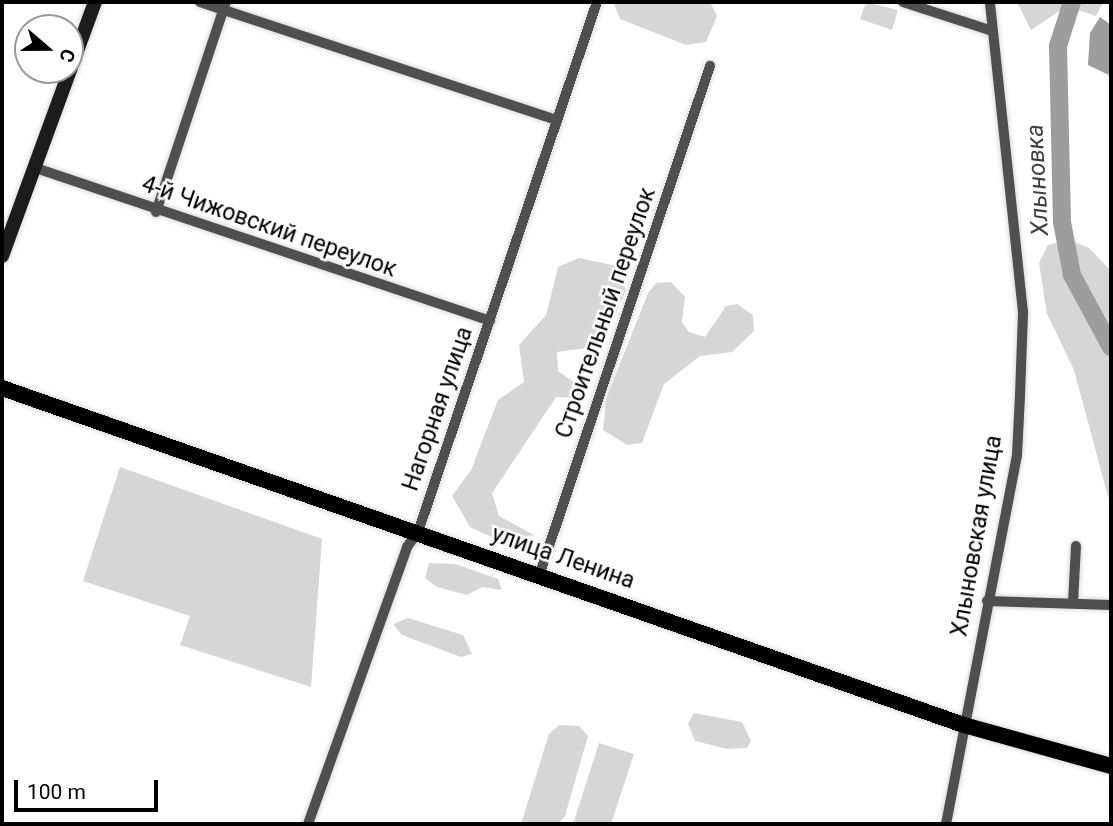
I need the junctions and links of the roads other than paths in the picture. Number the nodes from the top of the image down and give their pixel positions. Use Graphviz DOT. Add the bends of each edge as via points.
graph roads {
  1 [pos="95,2"];
  2 [pos="200,2"];
  3 [pos="597,2"];
  4 [pos="903,2"];
  5 [pos="990,2"];
  6 [pos="225,6"];
  7 [pos="992,31"];
  8 [pos="710,66"];
  9 [pos="557,120"];
  10 [pos="36,168"];
  11 [pos="156,212"];
  12 [pos="2,256"];
  13 [pos="489,321"];
  14 [pos="2,388"];
  15 [pos="418,532"];
  16 [pos="1076,546"];
  17 [pos="540,573"];
  18 [pos="988,601"];
  19 [pos="1073,603"];
  20 [pos="1111,605"];
  21 [pos="964,725"];
  22 [pos="1111,766"];
  23 [pos="308,824"];
  24 [pos="946,824"];
  1 -- 10 [label="main road"];
  2 -- 6 [label="street"];
  3 -- 9 [label="street, Нагорная улица"];
  4 -- 7 [label="street"];
  5 -- 7 [label="street, Хлыновская улица"];
  6 -- 9 [label="street"];
  6 -- 11 [label="street"];
  7 -- 18 [label="street, Хлыновская улица" via="1023,337 1017,455"];
  8 -- 17 [label="street, Строительный переулок"];
  9 -- 13 [label="street, Нагорная улица"];
  10 -- 11 [label="street, 4-й Чижовский переулок"];
  10 -- 12 [label="main road"];
  11 -- 13 [label="street, 4-й Чижовский переулок"];
  13 -- 15 [label="street, Нагорная улица"];
  14 -- 15 [label="main road, улица Ленина"];
  15 -- 17 [label="main road, улица Ленина"];
  15 -- 23 [label="street, Нагорная улица" via="407,547"];
  16 -- 19 [label="street"];
  17 -- 21 [label="main road, улица Ленина"];
  18 -- 19 [label="street"];
  18 -- 21 [label="street, Хлыновская улица"];
  19 -- 20 [label="street"];
  21 -- 22 [label="main road, улица Ленина"];
  21 -- 24 [label="street, Хлыновская улица"];
}
